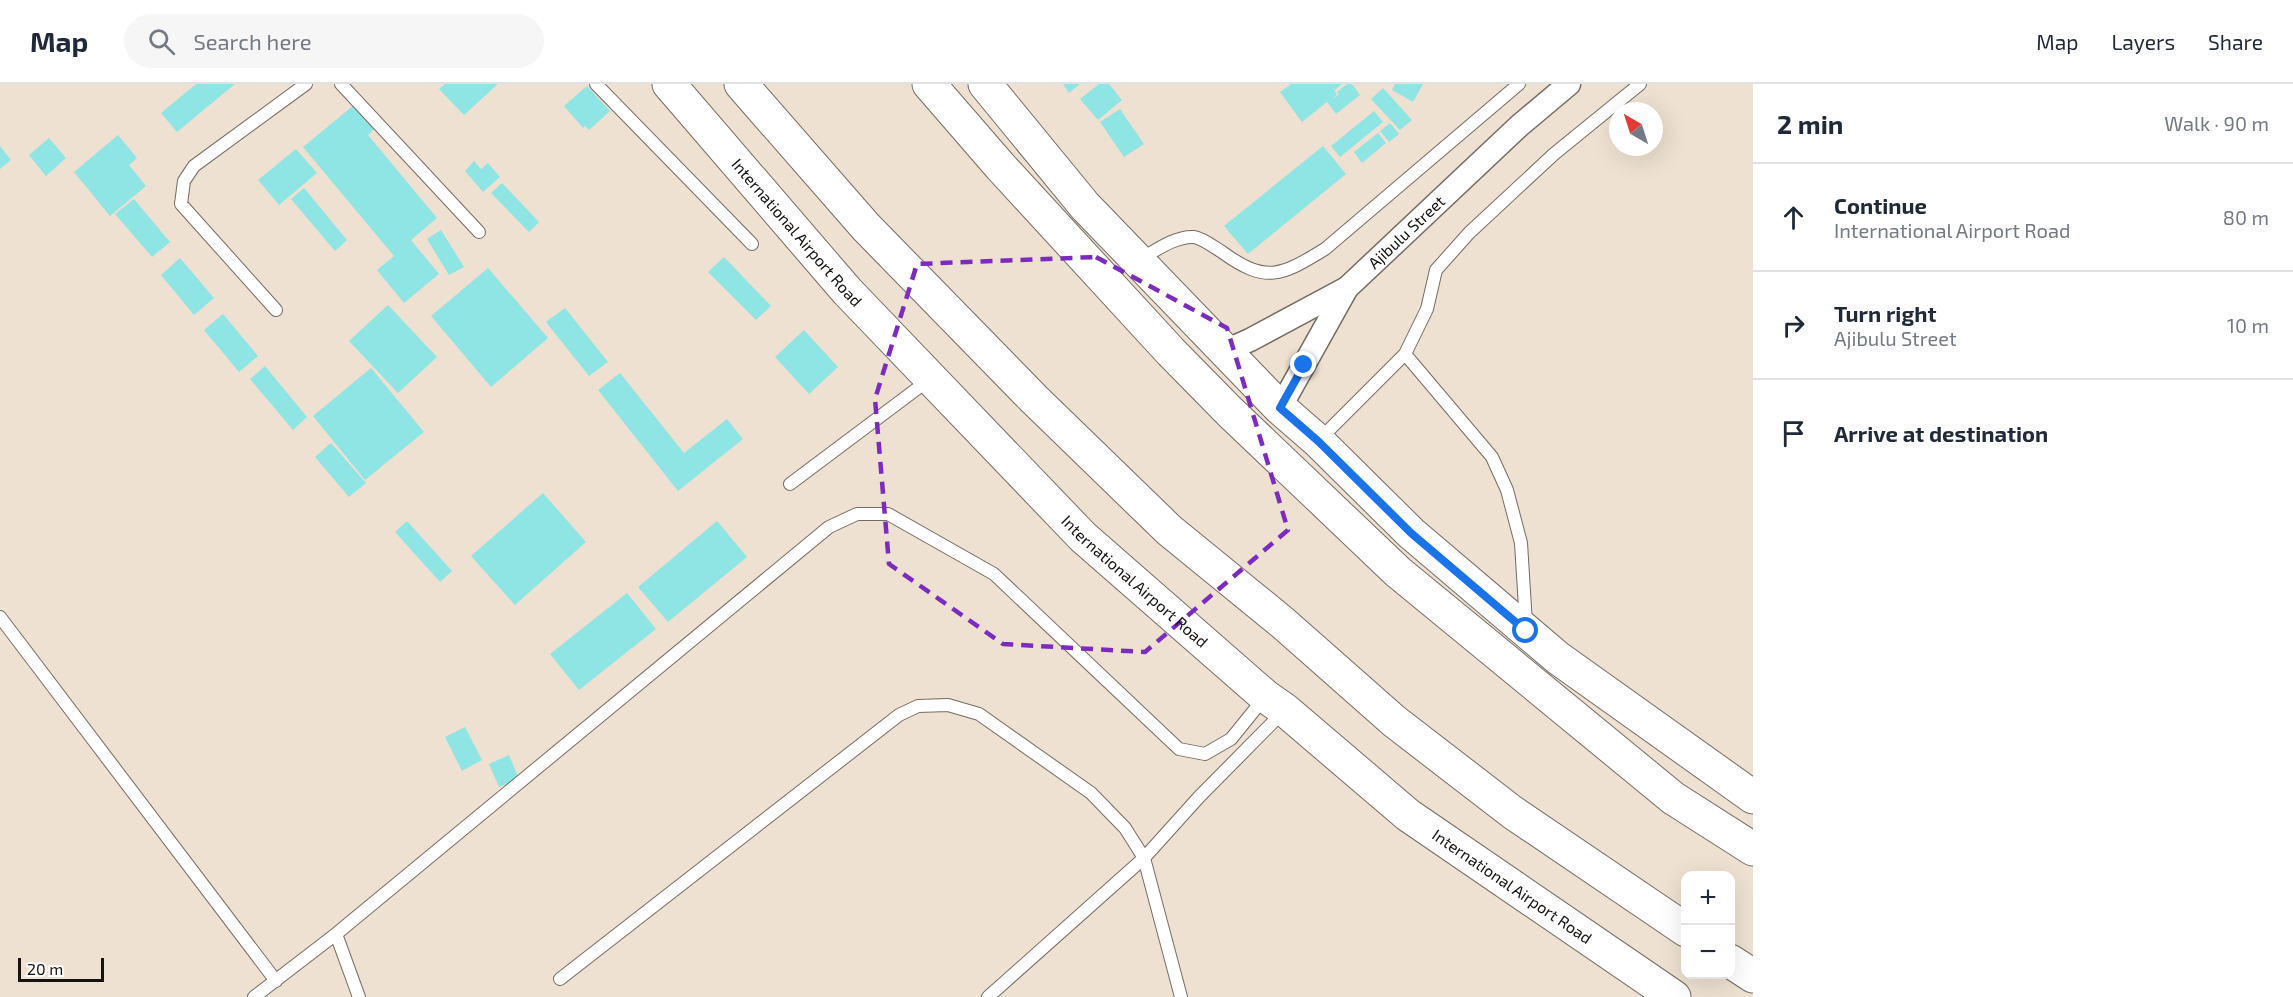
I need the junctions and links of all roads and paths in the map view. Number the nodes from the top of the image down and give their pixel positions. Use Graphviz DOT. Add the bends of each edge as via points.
graph roads {
  1 [pos="306,84"];
  2 [pos="341,84"];
  3 [pos="596,84"];
  4 [pos="669,84"];
  5 [pos="741,84"];
  6 [pos="929,84"];
  7 [pos="985,84"];
  8 [pos="1519,84"];
  9 [pos="1569,84"];
  10 [pos="1640,84"];
  11 [pos="479,232"];
  12 [pos="752,244"];
  13 [pos="1138,260"];
  14 [pos="1347,288"];
  15 [pos="276,310"];
  16 [pos="1225,351"];
  17 [pos="1405,354"];
  18 [pos="931,378"];
  19 [pos="1280,408"];
  20 [pos="1318,441"];
  21 [pos="790,484"];
  22 [pos="0,617"];
  23 [pos="1526,631"];
  24 [pos="1275,703"];
  25 [pos="1753,797"];
  26 [pos="1753,849"];
  27 [pos="1144,858"];
  28 [pos="1681,927"];
  29 [pos="336,934"];
  30 [pos="1735,963"];
  31 [pos="1753,976"];
  32 [pos="560,980"];
  33 [pos="276,981"];
  34 [pos="254,997"];
  35 [pos="359,997"];
  36 [pos="988,997"];
  37 [pos="1181,997"];
  38 [pos="1674,997"];
  1 -- 15 [label="lane" via="194,166 184,181 181,204"];
  2 -- 11 [label="lane"];
  3 -- 12 [label="lane"];
  4 -- 18 [label="main road, International Airport Road" via="847,291"];
  5 -- 28 [label="main road" via="866,227 1169,530 1394,721 1512,812"];
  6 -- 26 [label="main road" via="999,166 1171,352 1398,572 1673,798"];
  7 -- 13 [label="main road" via="1085,206"];
  8 -- 13 [label="lane" via="1325,249 1303,263 1276,273 1258,273 1195,237 1179,239"];
  9 -- 14 [label="street, Ajibulu Street" via="1518,126"];
  10 -- 17 [label="lane" via="1554,154 1469,233 1436,270 1426,309"];
  13 -- 16 [label="main road"];
  14 -- 16 [label="street"];
  14 -- 19 [label="street, Ajibulu Street"];
  16 -- 19 [label="main road"];
  17 -- 20 [label="lane"];
  17 -- 23 [label="lane" via="1492,457 1507,490 1521,543"];
  18 -- 21 [label="lane"];
  18 -- 24 [label="main road, International Airport Road" via="1083,537"];
  19 -- 20 [label="main road"];
  20 -- 23 [label="main road" via="1411,533"];
  22 -- 33 [label="lane"];
  23 -- 25 [label="main road"];
  24 -- 27 [label="lane"];
  24 -- 29 [label="lane" via="1231,739 1204,754 1179,749 994,574 888,514 857,514 829,527"];
  24 -- 38 [label="main road, International Airport Road" via="1408,815"];
  27 -- 32 [label="lane" via="1125,828 1091,793 979,714 948,705 918,706 898,715"];
  27 -- 36 [label="lane"];
  27 -- 37 [label="lane"];
  29 -- 33 [label="lane"];
  29 -- 35 [label="lane"];
  30 -- 31 [label="main road"];
  33 -- 34 [label="lane"];
}
